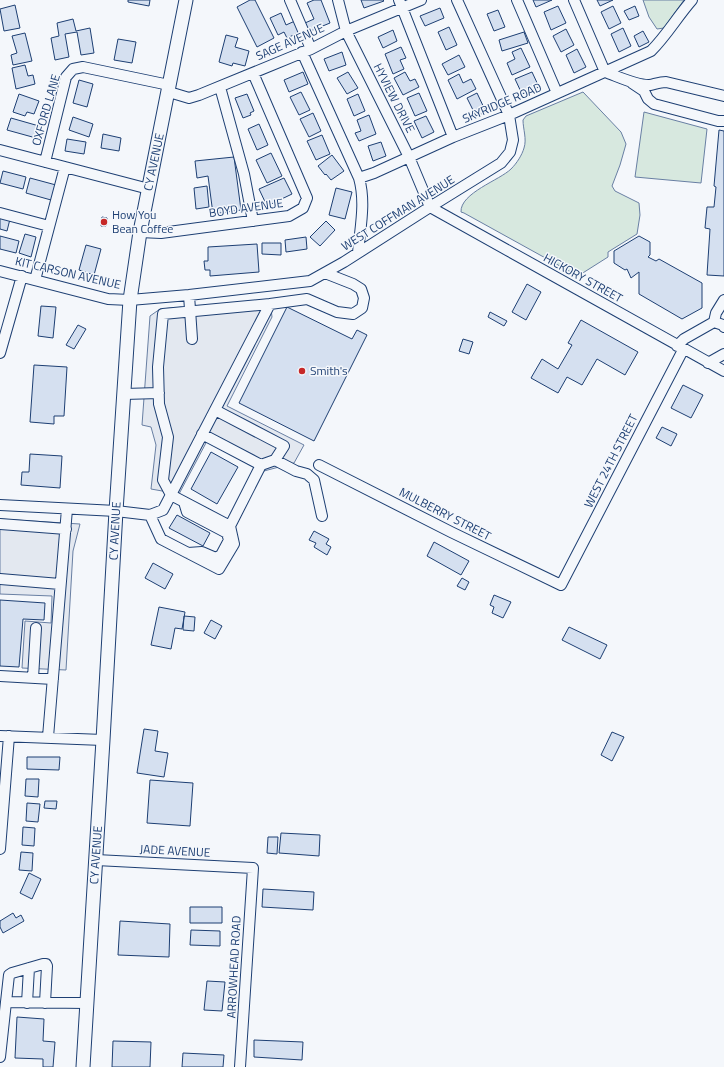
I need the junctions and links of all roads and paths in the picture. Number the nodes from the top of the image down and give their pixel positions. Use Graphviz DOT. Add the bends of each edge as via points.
graph roads {
  1 [pos="186,0"];
  2 [pos="290,0"];
  3 [pos="338,0"];
  4 [pos="421,0"];
  5 [pos="457,0"];
  6 [pos="517,0"];
  7 [pos="574,0"];
  8 [pos="692,0"];
  9 [pos="400,4"];
  10 [pos="346,31"];
  11 [pos="306,50"];
  12 [pos="606,72"];
  13 [pos="253,73"];
  14 [pos="629,81"];
  15 [pos="220,87"];
  16 [pos="169,89"];
  17 [pos="557,93"];
  18 [pos="724,96"];
  19 [pos="509,115"];
  20 [pos="724,121"];
  21 [pos="453,137"];
  22 [pos="0,150"];
  23 [pos="409,157"];
  24 [pos="45,162"];
  25 [pos="65,167"];
  26 [pos="359,178"];
  27 [pos="149,189"];
  28 [pos="430,207"];
  29 [pos="0,213"];
  30 [pos="253,221"];
  31 [pos="49,226"];
  32 [pos="140,232"];
  33 [pos="358,253"];
  34 [pos="0,271"];
  35 [pos="325,273"];
  36 [pos="22,276"];
  37 [pos="35,280"];
  38 [pos="190,295"];
  39 [pos="130,300"];
  40 [pos="724,300"];
  41 [pos="270,304"];
  42 [pos="190,311"];
  43 [pos="714,322"];
  44 [pos="724,327"];
  45 [pos="192,339"];
  46 [pos="680,348"];
  47 [pos="0,353"];
  48 [pos="724,354"];
  49 [pos="708,363"];
  50 [pos="724,372"];
  51 [pos="159,393"];
  52 [pos="124,394"];
  53 [pos="215,410"];
  54 [pos="202,434"];
  55 [pos="275,460"];
  56 [pos="261,465"];
  57 [pos="319,465"];
  58 [pos="170,495"];
  59 [pos="184,502"];
  60 [pos="0,505"];
  61 [pos="67,509"];
  62 [pos="116,511"];
  63 [pos="150,515"];
  64 [pos="322,516"];
  65 [pos="0,524"];
  66 [pos="230,526"];
  67 [pos="66,529"];
  68 [pos="188,553"];
  69 [pos="0,579"];
  70 [pos="60,584"];
  71 [pos="561,585"];
  72 [pos="36,628"];
  73 [pos="0,676"];
  74 [pos="34,678"];
  75 [pos="53,679"];
  76 [pos="5,736"];
  77 [pos="48,737"];
  78 [pos="103,740"];
  79 [pos="0,849"];
  80 [pos="96,860"];
  81 [pos="253,868"];
  82 [pos="29,968"];
  83 [pos="6,1002"];
  84 [pos="27,1003"];
  85 [pos="46,1003"];
  86 [pos="86,1003"];
  87 [pos="0,1057"];
  88 [pos="83,1067"];
  89 [pos="240,1067"];
  1 -- 16 [label="main road, CY AVENUE"];
  2 -- 11 [label="street"];
  3 -- 10 [label="street, HYVIEW DRIVE"];
  4 -- 9 [label="street, SAGE AVENUE"];
  5 -- 19 [label="street, WEST COFFMAN AVENUE"];
  6 -- 17 [label="street"];
  7 -- 12 [label="street"];
  8 -- 12 [label="street, SKYRIDGE ROAD" via="651,51"];
  9 -- 10 [label="street, SAGE AVENUE"];
  9 -- 21 [label="street"];
  10 -- 11 [label="street, SAGE AVENUE"];
  10 -- 23 [label="street, HYVIEW DRIVE"];
  11 -- 13 [label="street, SAGE AVENUE"];
  11 -- 26 [label="street"];
  12 -- 14 [label="street"];
  12 -- 17 [label="street, SKYRIDGE ROAD"];
  13 -- 15 [label="street, SAGE AVENUE"];
  13 -- 30 [label="street, BOYD AVENUE" via="307,198 303,208 289,216"];
  14 -- 18 [label="street" via="649,85 666,82"];
  14 -- 20 [label="street" via="644,91 654,104"];
  15 -- 16 [label="street, SAGE AVENUE" via="189,98"];
  15 -- 30 [label="street" via="244,174"];
  16 -- 24 [label="street, OXFORD LANE" via="83,67 73,69 66,77"];
  16 -- 27 [label="main road, CY AVENUE"];
  17 -- 19 [label="street, SKYRIDGE ROAD"];
  19 -- 21 [label="street, SKYRIDGE ROAD"];
  19 -- 28 [label="street, WEST COFFMAN AVENUE" via="513,140 510,152 501,163"];
  21 -- 23 [label="street, SKYRIDGE ROAD"];
  22 -- 24 [label="street"];
  23 -- 26 [label="street, SKYRIDGE ROAD"];
  23 -- 28 [label="street, HYVIEW DRIVE"];
  24 -- 25 [label="street"];
  25 -- 27 [label="street"];
  25 -- 31 [label="street"];
  26 -- 33 [label="street" via="363,196"];
  27 -- 32 [label="main road, CY AVENUE"];
  28 -- 33 [label="street, WEST COFFMAN AVENUE"];
  28 -- 46 [label="street, HICKORY STREET"];
  29 -- 31 [label="street"];
  30 -- 32 [label="street, BOYD AVENUE" via="161,233"];
  31 -- 37 [label="street"];
  32 -- 39 [label="main road, CY AVENUE"];
  33 -- 35 [label="street, WEST COFFMAN AVENUE"];
  34 -- 36 [label="street, KIT CARSON AVENUE"];
  35 -- 38 [label="street, WEST COFFMAN AVENUE" via="310,281"];
  35 -- 41 [label="street" via="361,289 364,298 362,308 353,314 338,312 307,299"];
  36 -- 37 [label="street, KIT CARSON AVENUE"];
  36 -- 47 [label="street"];
  37 -- 39 [label="street, KIT CARSON AVENUE" via="108,299"];
  38 -- 39 [label="street, WEST COFFMAN AVENUE"];
  38 -- 42 [label="street"];
  39 -- 52 [label="main road, CY AVENUE"];
  40 -- 43 [label="street"];
  41 -- 42 [label="street"];
  41 -- 53 [label="street"];
  42 -- 45 [label="street"];
  42 -- 51 [label="street" via="163,314 158,367"];
  43 -- 44 [label="street"];
  43 -- 46 [label="street" via="684,340"];
  46 -- 49 [label="street, HICKORY STREET"];
  46 -- 71 [label="street, WEST 24TH STREET"];
  48 -- 49 [label="street"];
  49 -- 50 [label="street, HICKORY STREET"];
  51 -- 52 [label="street"];
  51 -- 58 [label="street" via="159,404 168,437 163,480"];
  52 -- 62 [label="main road, CY AVENUE"];
  53 -- 54 [label="street"];
  53 -- 55 [label="street" via="284,446"];
  54 -- 56 [label="street"];
  54 -- 58 [label="street"];
  55 -- 56 [label="street"];
  55 -- 64 [label="street" via="307,474 314,480"];
  56 -- 66 [label="street"];
  57 -- 71 [label="street, MULBERRY STREET"];
  58 -- 59 [label="street"];
  58 -- 63 [label="street" via="163,510"];
  59 -- 66 [label="street"];
  59 -- 68 [label="street" via="187,512 227,533 229,540 221,555 216,558 202,552"];
  60 -- 61 [label="street"];
  61 -- 62 [label="street"];
  61 -- 67 [label="street"];
  62 -- 63 [label="street"];
  62 -- 78 [label="main road, CY AVENUE"];
  63 -- 68 [label="street" via="161,539"];
  65 -- 67 [label="street"];
  66 -- 68 [label="street" via="234,544 219,569"];
  67 -- 70 [label="street"];
  69 -- 70 [label="street"];
  70 -- 75 [label="street"];
  72 -- 74 [label="street"];
  73 -- 74 [label="street"];
  74 -- 75 [label="street"];
  75 -- 77 [label="street"];
  76 -- 77 [label="street"];
  76 -- 79 [label="street"];
  77 -- 78 [label="street"];
  78 -- 80 [label="main road, CY AVENUE"];
  80 -- 81 [label="street, JADE AVENUE"];
  80 -- 86 [label="main road, CY AVENUE"];
  81 -- 89 [label="street, ARROWHEAD ROAD"];
  82 -- 83 [label="street" via="9,975"];
  82 -- 84 [label="street"];
  82 -- 85 [label="street" via="43,964 47,966"];
  83 -- 84 [label="street"];
  83 -- 87 [label="street"];
  84 -- 85 [label="street"];
  85 -- 86 [label="street"];
  86 -- 88 [label="main road, CY AVENUE"];
}
